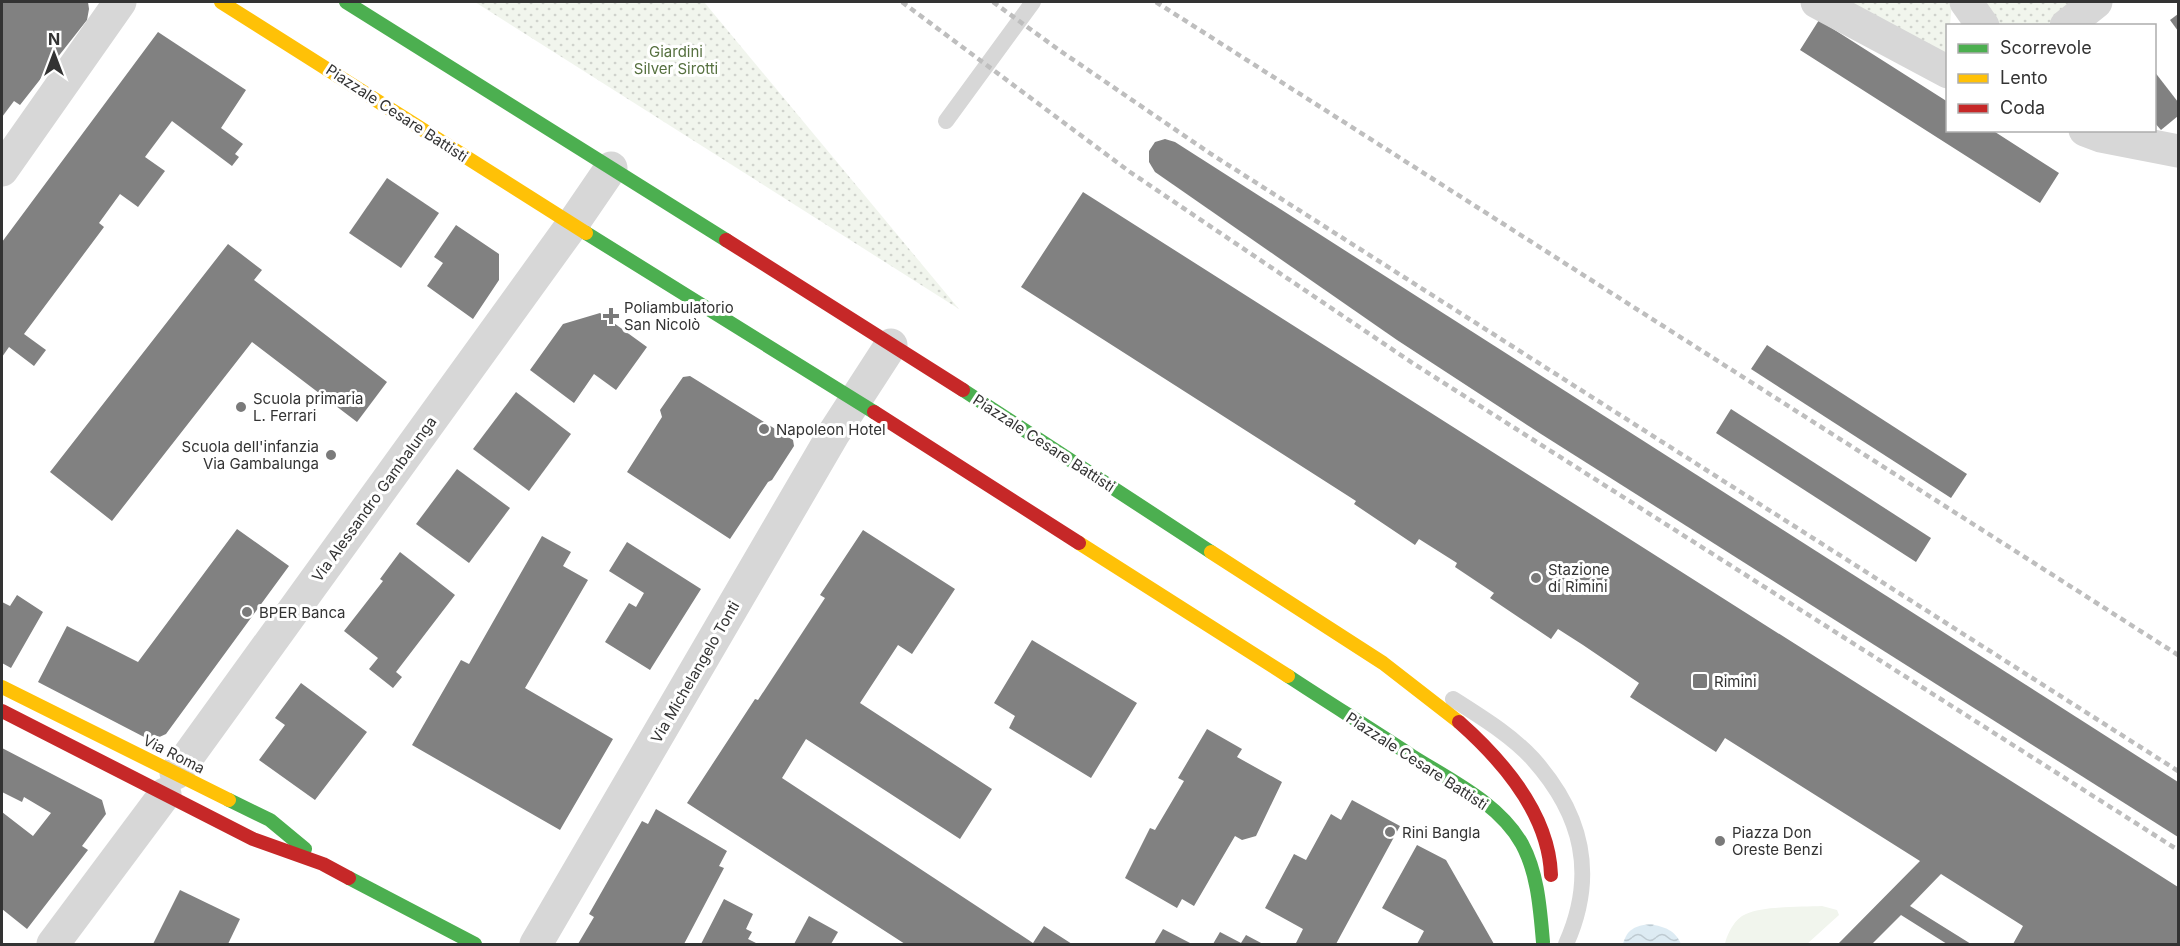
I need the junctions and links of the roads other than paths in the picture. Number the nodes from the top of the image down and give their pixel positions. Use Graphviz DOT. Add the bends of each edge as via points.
graph roads {
  1 [pos="120,2"];
  2 [pos="221,2"];
  3 [pos="346,2"];
  4 [pos="1033,2"];
  5 [pos="1817,2"];
  6 [pos="1965,2"];
  7 [pos="2096,2"];
  8 [pos="1965,24"];
  9 [pos="1982,24"];
  10 [pos="2068,24"];
  11 [pos="1946,71"];
  12 [pos="946,121"];
  13 [pos="2090,132"];
  14 [pos="2178,151"];
  15 [pos="611,168"];
  16 [pos="2,170"];
  17 [pos="572,225"];
  18 [pos="891,345"];
  19 [pos="856,400"];
  20 [pos="1383,663"];
  21 [pos="2,687"];
  22 [pos="2,711"];
  23 [pos="170,784"];
  24 [pos="323,864"];
  25 [pos="1542,944"];
  26 [pos="53,945"];
  27 [pos="475,945"];
  28 [pos="536,945"];
  29 [pos="1566,945"];
  1 -- 16 [label="street"];
  2 -- 17 [label="street, Piazzale Cesare Battisti"];
  3 -- 15 [label="street, Piazzale Cesare Battisti"];
  4 -- 12 [label="lane"];
  5 -- 11 [label="street"];
  6 -- 8 [label="street"];
  6 -- 9 [label="street"];
  7 -- 10 [label="street"];
  13 -- 14 [label="street"];
  15 -- 17 [label="street"];
  15 -- 18 [label="street, Piazzale Cesare Battisti"];
  17 -- 19 [label="street, Piazzale Cesare Battisti"];
  17 -- 23 [label="street, Via Alessandro Gambalunga"];
  18 -- 19 [label="street"];
  18 -- 20 [label="street, Piazzale Cesare Battisti"];
  19 -- 25 [label="street, Piazzale Cesare Battisti" via="1426,764 1501,817 1528,853 1538,895"];
  19 -- 28 [label="street, Via Michelangelo Tonti"];
  20 -- 25 [label="street, Piazzale Cesare Battisti" via="1456,718 1494,755 1530,805 1551,855 1552,904"];
  20 -- 29 [label="lane" via="1415,673 1505,734 1556,787 1577,828 1584,873 1576,923"];
  21 -- 23 [label="street, Via Roma"];
  22 -- 23 [label="street, Via Roma"];
  23 -- 24 [label="street, Via Roma" via="253,839"];
  23 -- 24 [label="street, Via Roma" via="270,820"];
  23 -- 26 [label="street, Via Alessandro Gambalunga"];
  24 -- 27 [label="street, Via Roma"];
}
